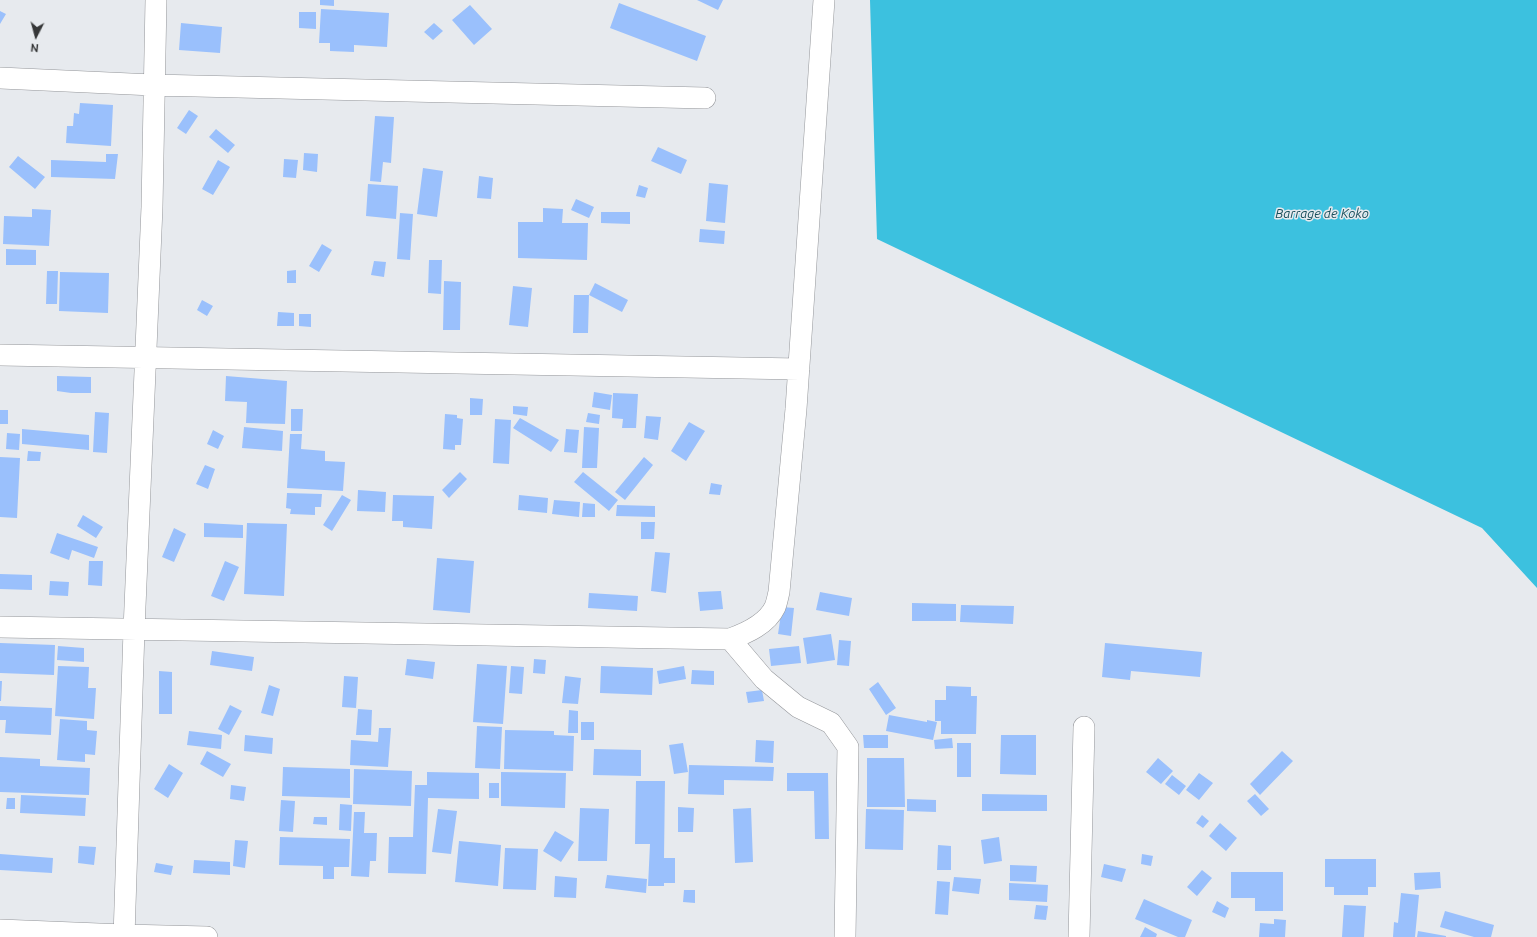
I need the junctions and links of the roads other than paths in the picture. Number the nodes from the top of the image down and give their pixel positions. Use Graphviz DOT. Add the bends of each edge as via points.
graph roads {
  1 [pos="156,0"];
  2 [pos="824,0"];
  3 [pos="0,78"];
  4 [pos="153,84"];
  5 [pos="705,98"];
  6 [pos="0,355"];
  7 [pos="146,358"];
  8 [pos="799,369"];
  9 [pos="0,627"];
  10 [pos="134,630"];
  11 [pos="730,639"];
  12 [pos="1084,727"];
  13 [pos="0,930"];
  14 [pos="124,936"];
  15 [pos="208,937"];
  16 [pos="845,937"];
  17 [pos="1079,937"];
  1 -- 4 [label="street"];
  2 -- 8 [label="street"];
  3 -- 4 [label="street"];
  4 -- 5 [label="street"];
  4 -- 7 [label="street" via="152,207"];
  6 -- 7 [label="street"];
  7 -- 8 [label="street"];
  7 -- 10 [label="street"];
  8 -- 11 [label="street" via="779,592 775,608 750,632"];
  9 -- 10 [label="street"];
  10 -- 11 [label="street"];
  10 -- 14 [label="street"];
  11 -- 16 [label="street" via="764,680 798,707 831,723 848,747"];
  12 -- 17 [label="street"];
  13 -- 14 [label="street"];
  14 -- 15 [label="street"];
}
